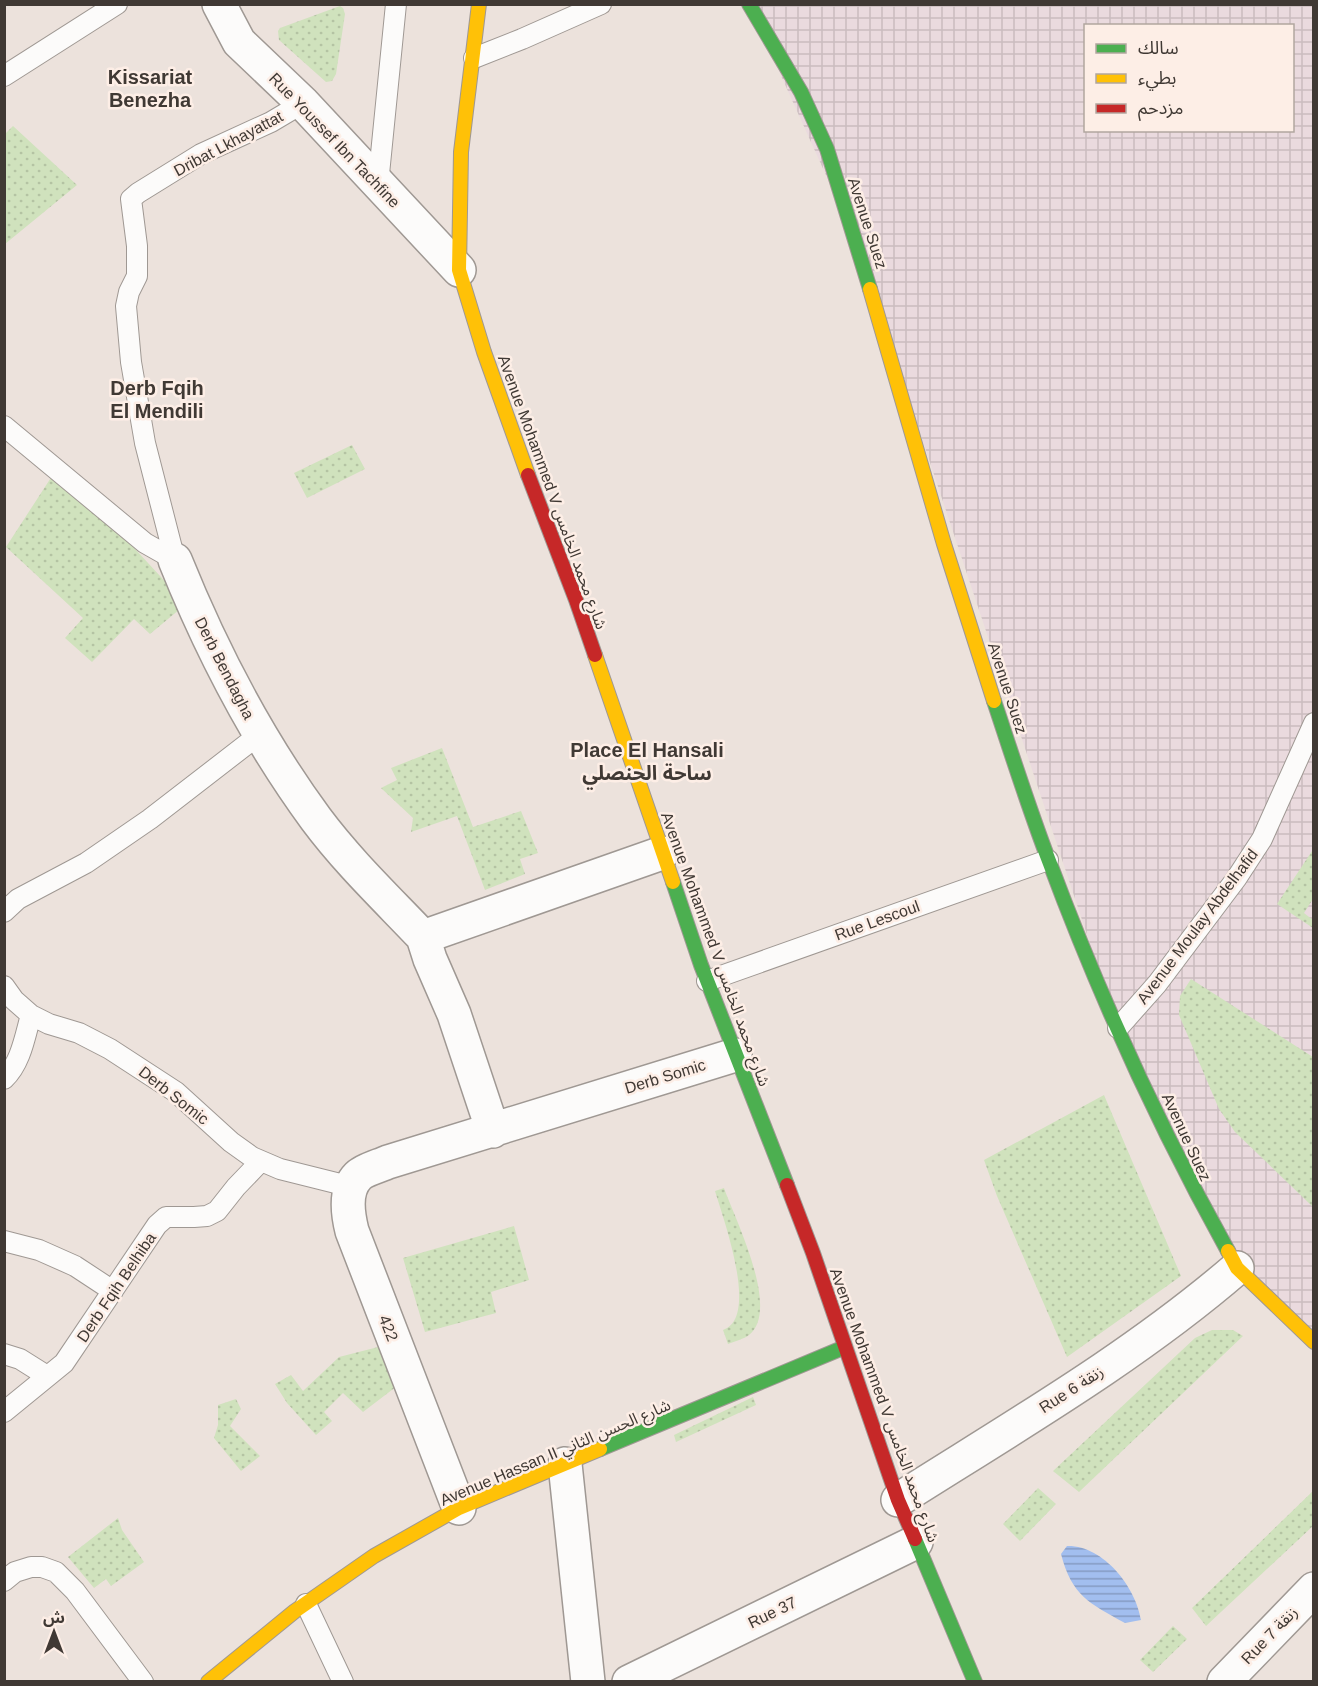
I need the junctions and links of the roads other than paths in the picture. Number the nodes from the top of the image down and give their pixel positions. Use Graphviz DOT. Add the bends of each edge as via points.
graph roads {
  1 [pos="117,4"];
  2 [pos="219,4"];
  3 [pos="396,4"];
  4 [pos="479,4"];
  5 [pos="601,4"];
  6 [pos="749,4"];
  7 [pos="474,58"];
  8 [pos="4,76"];
  9 [pos="303,103"];
  10 [pos="378,184"];
  11 [pos="459,270"];
  12 [pos="4,426"];
  13 [pos="175,560"];
  14 [pos="1314,723"];
  15 [pos="260,734"];
  16 [pos="662,853"];
  17 [pos="1048,860"];
  18 [pos="4,912"];
  19 [pos="423,938"];
  20 [pos="707,981"];
  21 [pos="4,986"];
  22 [pos="31,1015"];
  23 [pos="1118,1028"];
  24 [pos="735,1055"];
  25 [pos="4,1078"];
  26 [pos="493,1131"];
  27 [pos="261,1161"];
  28 [pos="352,1187"];
  29 [pos="4,1241"];
  30 [pos="1237,1268"];
  31 [pos="113,1291"];
  32 [pos="1314,1342"];
  33 [pos="845,1347"];
  34 [pos="4,1354"];
  35 [pos="47,1376"];
  36 [pos="4,1412"];
  37 [pos="565,1464"];
  38 [pos="898,1500"];
  39 [pos="459,1509"];
  40 [pos="916,1542"];
  41 [pos="4,1581"];
  42 [pos="1314,1589"];
  43 [pos="306,1604"];
  44 [pos="143,1682"];
  45 [pos="208,1682"];
  46 [pos="344,1682"];
  47 [pos="588,1682"];
  48 [pos="629,1682"];
  49 [pos="975,1682"];
  50 [pos="1224,1682"];
  1 -- 8 [label="lane"];
  2 -- 9 [label="street, Rue Youssef Ibn Tachfine" via="239,42"];
  3 -- 10 [label="lane"];
  4 -- 7 [label="street, Avenue Mohammed V شارع محمد الخامس"];
  5 -- 7 [label="lane"];
  6 -- 17 [label="street, Avenue Suez" via="801,92 827,149 944,544"];
  7 -- 11 [label="street, Avenue Mohammed V شارع محمد الخامس" via="461,152"];
  9 -- 10 [label="street, Rue Youssef Ibn Tachfine"];
  9 -- 13 [label="lane, Dribat Lkhayattat" via="201,154 131,199 137,246 137,276 126,306 131,362"];
  10 -- 11 [label="street, Rue Youssef Ibn Tachfine"];
  11 -- 16 [label="street, Avenue Mohammed V شارع محمد الخامس" via="515,442 576,600"];
  12 -- 13 [label="lane" via="145,543"];
  13 -- 15 [label="street, Derb Bendagha" via="198,617"];
  14 -- 23 [label="lane, Avenue Moulay Abdelhafid" via="1262,839 1157,984"];
  15 -- 18 [label="lane" via="150,819 86,863 18,899"];
  15 -- 19 [label="street, Derb Bendagha" via="317,820"];
  16 -- 19 [label="street"];
  16 -- 20 [label="street, Avenue Mohammed V شارع محمد الخامس"];
  17 -- 20 [label="lane, Rue Lescoul"];
  17 -- 23 [label="street, Avenue Suez"];
  19 -- 26 [label="street" via="454,1014"];
  20 -- 24 [label="street, Avenue Mohammed V شارع محمد الخامس"];
  21 -- 22 [label="lane, Derb Somic"];
  22 -- 25 [label="lane" via="21,1051"];
  22 -- 27 [label="lane, Derb Somic" via="110,1048 176,1092 231,1142"];
  23 -- 30 [label="street, Avenue Suez" via="1186,1176"];
  24 -- 26 [label="street, Derb Somic"];
  24 -- 33 [label="street, Avenue Mohammed V شارع محمد الخامس" via="813,1253"];
  26 -- 28 [label="street, Derb Somic" via="388,1162 358,1176"];
  27 -- 28 [label="lane, Derb Somic"];
  27 -- 31 [label="lane, Derb Fqih Belhiba" via="217,1211 201,1216 166,1217"];
  28 -- 39 [label="street, 422" via="348,1194 348,1216 352,1232"];
  29 -- 31 [label="lane" via="39,1250 75,1266"];
  30 -- 32 [label="street, Avenue Suez"];
  30 -- 38 [label="street, Rue 6 زنقة" via="1131,1350"];
  31 -- 35 [label="lane, Derb Fqih Belhiba" via="64,1363"];
  33 -- 37 [label="street, Avenue Hassan II شارع الحسن الثاني"];
  33 -- 38 [label="street, Avenue Mohammed V شارع محمد الخامس"];
  34 -- 35 [label="lane"];
  35 -- 36 [label="lane, Derb Fqih Belhiba"];
  37 -- 39 [label="street, Avenue Hassan II شارع الحسن الثاني"];
  37 -- 47 [label="street"];
  38 -- 40 [label="street, Avenue Mohammed V شارع محمد الخامس"];
  39 -- 43 [label="street, Avenue Hassan II شارع الحسن الثاني" via="374,1556"];
  40 -- 48 [label="street, Rue 37"];
  40 -- 49 [label="street, Avenue Mohammed V شارع محمد الخامس"];
  41 -- 44 [label="lane" via="31,1567 56,1572 75,1591"];
  42 -- 50 [label="street, Rue 7 زنقة"];
  43 -- 45 [label="street, Avenue Hassan II شارع الحسن الثاني"];
  43 -- 46 [label="lane"];
}
